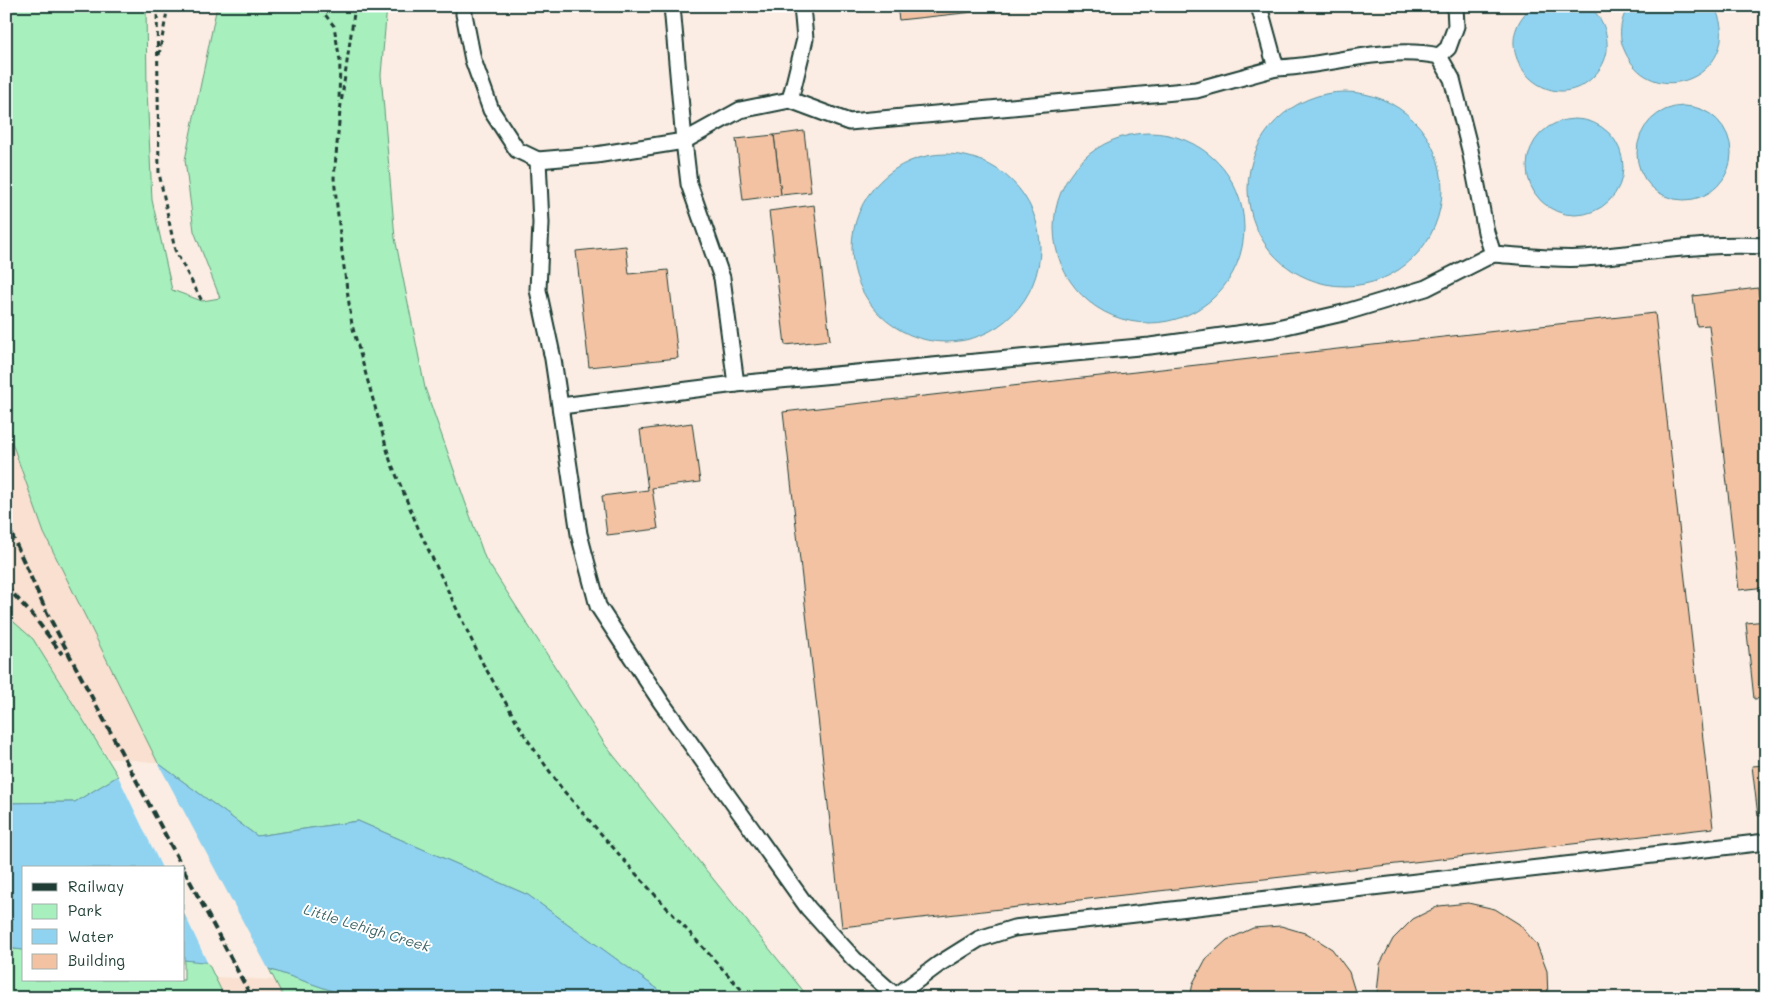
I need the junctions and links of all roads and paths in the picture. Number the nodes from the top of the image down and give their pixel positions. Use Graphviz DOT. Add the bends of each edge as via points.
graph roads {
  1 [pos="157,6"];
  2 [pos="168,6"];
  3 [pos="326,6"];
  4 [pos="356,6"];
  5 [pos="464,6"];
  6 [pos="672,6"];
  7 [pos="802,6"];
  8 [pos="1259,6"];
  9 [pos="1455,6"];
  10 [pos="306,7"];
  11 [pos="320,8"];
  12 [pos="1438,56"];
  13 [pos="158,63"];
  14 [pos="1276,68"];
  15 [pos="790,100"];
  16 [pos="340,112"];
  17 [pos="684,142"];
  18 [pos="538,160"];
  19 [pos="1766,246"];
  20 [pos="1493,254"];
  21 [pos="202,301"];
  22 [pos="736,384"];
  23 [pos="561,406"];
  24 [pos="1766,842"];
  25 [pos="897,997"];
  26 [pos="749,998"];
  1 -- 13 [label="path"];
  2 -- 13 [label="path"];
  3 -- 11 [label="path"];
  4 -- 16 [label="path"];
  5 -- 18 [label="lane" via="473,60 491,110 517,150"];
  6 -- 17 [label="lane"];
  7 -- 15 [label="lane" via="805,39"];
  8 -- 14 [label="lane"];
  9 -- 12 [label="lane" via="1456,26 1448,48"];
  10 -- 11 [label="path"];
  11 -- 16 [label="path" via="334,26 340,61"];
  12 -- 14 [label="lane" via="1419,52 1380,53"];
  12 -- 20 [label="lane" via="1452,79"];
  13 -- 21 [label="path" via="159,173 175,250"];
  14 -- 15 [label="lane" via="1196,90 849,122"];
  15 -- 17 [label="lane" via="740,110"];
  16 -- 26 [label="path" via="334,178 352,325 390,460 419,530 483,664 527,739 562,789"];
  17 -- 18 [label="lane"];
  17 -- 22 [label="lane" via="689,184 722,278"];
  18 -- 23 [label="lane" via="541,223 538,290"];
  19 -- 20 [label="lane" via="1661,250 1583,258"];
  20 -- 22 [label="lane" via="1426,288 1344,313 1273,329 1150,346"];
  22 -- 23 [label="lane"];
  23 -- 25 [label="lane" via="579,534 598,606 661,702 808,908 854,959"];
  24 -- 25 [label="lane" via="1014,928 979,939 939,964"];
}
